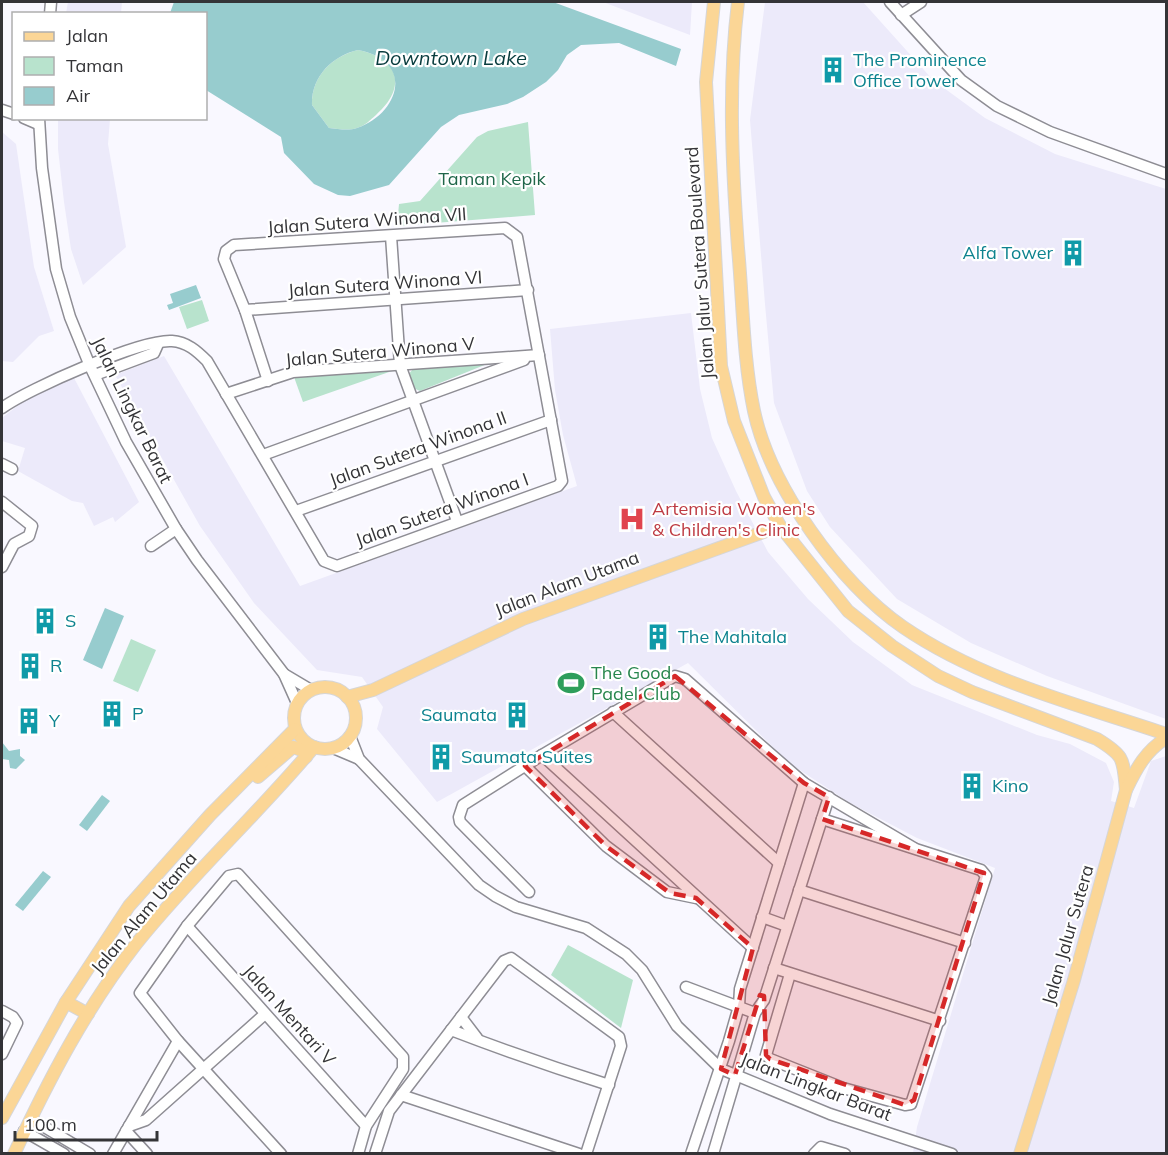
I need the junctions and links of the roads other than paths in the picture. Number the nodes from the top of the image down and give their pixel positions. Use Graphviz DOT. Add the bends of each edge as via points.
graph roads {
  1 [pos="714,2"];
  2 [pos="738,2"];
  3 [pos="890,2"];
  4 [pos="921,2"];
  5 [pos="902,15"];
  6 [pos="38,121"];
  7 [pos="1165,173"];
  8 [pos="391,236"];
  9 [pos="528,290"];
  10 [pos="395,300"];
  11 [pos="245,310"];
  12 [pos="539,355"];
  13 [pos="400,365"];
  14 [pos="93,371"];
  15 [pos="268,381"];
  16 [pos="226,394"];
  17 [pos="411,399"];
  18 [pos="2,408"];
  19 [pos="551,420"];
  20 [pos="263,455"];
  21 [pos="434,460"];
  22 [pos="2,502"];
  23 [pos="296,511"];
  24 [pos="457,520"];
  25 [pos="780,526"];
  26 [pos="176,529"];
  27 [pos="151,546"];
  28 [pos="2,563"];
  29 [pos="284,674"];
  30 [pos="311,690"];
  31 [pos="373,690"];
  32 [pos="347,697"];
  33 [pos="297,703"];
  34 [pos="613,712"];
  35 [pos="356,715"];
  36 [pos="295,729"];
  37 [pos="350,736"];
  38 [pos="1167,736"];
  39 [pos="333,748"];
  40 [pos="310,752"];
  41 [pos="542,755"];
  42 [pos="359,759"];
  43 [pos="525,766"];
  44 [pos="240,783"];
  45 [pos="804,783"];
  46 [pos="1126,790"];
  47 [pos="829,797"];
  48 [pos="822,819"];
  49 [pos="914,848"];
  50 [pos="779,863"];
  51 [pos="799,890"];
  52 [pos="529,892"];
  53 [pos="696,898"];
  54 [pos="762,917"];
  55 [pos="187,926"];
  56 [pos="787,926"];
  57 [pos="965,943"];
  58 [pos="753,948"];
  59 [pos="774,968"];
  60 [pos="790,974"];
  61 [pos="686,987"];
  62 [pos="66,1002"];
  63 [pos="740,1006"];
  64 [pos="2,1011"];
  65 [pos="755,1013"];
  66 [pos="88,1014"];
  67 [pos="265,1014"];
  68 [pos="461,1017"];
  69 [pos="940,1021"];
  70 [pos="451,1030"];
  71 [pos="477,1038"];
  72 [pos="178,1041"];
  73 [pos="2,1054"];
  74 [pos="204,1069"];
  75 [pos="721,1069"];
  76 [pos="735,1075"];
  77 [pos="609,1084"];
  78 [pos="401,1095"];
  79 [pos="2,1118"];
  80 [pos="31,1119"];
  81 [pos="366,1126"];
  82 [pos="128,1128"];
  83 [pos="24,1131"];
  84 [pos="816,1151"];
  85 [pos="14,1154"];
  86 [pos="64,1154"];
  87 [pos="90,1154"];
  88 [pos="113,1154"];
  89 [pos="147,1154"];
  90 [pos="281,1154"];
  91 [pos="358,1154"];
  92 [pos="375,1154"];
  93 [pos="579,1154"];
  94 [pos="586,1154"];
  95 [pos="691,1154"];
  96 [pos="713,1154"];
  97 [pos="845,1154"];
  98 [pos="952,1154"];
  99 [pos="1020,1154"];
  1 -- 25 [label="main road, Jalan Jalur Sutera Boulevard" via="706,82 721,366 748,460"];
  2 -- 38 [label="main road" via="730,94 747,367 755,414 771,461 788,493 829,553 862,592 902,626 999,679"];
  3 -- 5 [label="street"];
  4 -- 5 [label="street"];
  5 -- 7 [label="street" via="961,80 997,105 1050,132"];
  6 -- 14 [label="street, Jalan Lingkar Barat" via="56,268 70,317"];
  8 -- 9 [label="street, Jalan Sutera Winona VII" via="512,230 517,237"];
  8 -- 10 [label="street"];
  8 -- 11 [label="street, Jalan Sutera Winona VII" via="234,245 226,251 224,259"];
  9 -- 10 [label="street, Jalan Sutera Winona VI"];
  9 -- 12 [label="street"];
  10 -- 11 [label="street, Jalan Sutera Winona VI"];
  10 -- 13 [label="street"];
  11 -- 15 [label="street"];
  12 -- 13 [label="street, Jalan Sutera Winona V"];
  12 -- 17 [label="street"];
  12 -- 19 [label="street"];
  13 -- 15 [label="street, Jalan Sutera Winona V" via="293,372"];
  13 -- 17 [label="street"];
  14 -- 16 [label="street" via="154,353 158,344 170,341 194,348 207,361"];
  14 -- 18 [label="street" via="13,400"];
  14 -- 26 [label="street, Jalan Lingkar Barat" via="126,442"];
  15 -- 16 [label="street, Jalan Sutera Winona V"];
  16 -- 20 [label="street"];
  17 -- 20 [label="street"];
  17 -- 21 [label="street"];
  19 -- 21 [label="street, Jalan Sutera Winona II"];
  19 -- 24 [label="street, Jalan Sutera Winona I" via="562,481 558,486"];
  20 -- 23 [label="street"];
  21 -- 23 [label="street, Jalan Sutera Winona II"];
  21 -- 24 [label="street"];
  22 -- 28 [label="street" via="32,526 29,536 14,544"];
  23 -- 24 [label="street, Jalan Sutera Winona I" via="324,561 337,566"];
  25 -- 31 [label="main road, Jalan Alam Utama" via="523,619"];
  25 -- 46 [label="main road, Jalan Jalur Sutera Boulevard" via="848,611 892,646 938,676 1113,748 1123,761"];
  26 -- 27 [label="street"];
  26 -- 29 [label="street, Jalan Lingkar Barat"];
  29 -- 30 [label="street, Jalan Lingkar Barat"];
  29 -- 33 [label="street, Jalan Lingkar Barat"];
  30 -- 32 [label="main road" via="337,689"];
  30 -- 33 [label="main road"];
  31 -- 32 [label="main road, Jalan Alam Utama"];
  31 -- 35 [label="main road"];
  32 -- 35 [label="main road"];
  33 -- 36 [label="main road"];
  34 -- 41 [label="street"];
  34 -- 45 [label="street" via="670,677 680,676"];
  34 -- 50 [label="street"];
  35 -- 37 [label="main road"];
  36 -- 40 [label="main road"];
  36 -- 44 [label="main road, Jalan Alam Utama"];
  37 -- 39 [label="main road"];
  37 -- 42 [label="street, Jalan Lingkar Barat"];
  38 -- 46 [label="main road, Jalan Jalur Sutera" via="1150,748"];
  39 -- 40 [label="main road"];
  39 -- 42 [label="street, Jalan Lingkar Barat"];
  40 -- 44 [label="main road" via="293,747 256,778"];
  40 -- 66 [label="main road, Jalan Alam Utama" via="165,910 113,975"];
  41 -- 43 [label="street"];
  41 -- 53 [label="street"];
  42 -- 75 [label="street, Jalan Lingkar Barat" via="479,885 516,907 586,928 626,954 642,970 677,1026"];
  43 -- 52 [label="street" via="463,805 459,817"];
  43 -- 53 [label="street" via="606,846 667,892"];
  44 -- 62 [label="main road, Jalan Alam Utama" via="129,906"];
  45 -- 47 [label="street"];
  45 -- 50 [label="street"];
  46 -- 99 [label="main road, Jalan Jalur Sutera" via="1079,964"];
  47 -- 48 [label="street"];
  47 -- 49 [label="street"];
  48 -- 49 [label="street"];
  48 -- 51 [label="street"];
  49 -- 57 [label="street" via="981,870 986,876"];
  50 -- 54 [label="street"];
  51 -- 56 [label="street"];
  51 -- 57 [label="street"];
  53 -- 58 [label="street"];
  54 -- 56 [label="street"];
  54 -- 58 [label="street"];
  55 -- 67 [label="street, Jalan Mentari V"];
  55 -- 72 [label="street" via="140,993"];
  55 -- 81 [label="street" via="229,876 238,874 403,1057 404,1069"];
  56 -- 59 [label="street"];
  57 -- 69 [label="street"];
  58 -- 63 [label="street" via="740,989"];
  59 -- 60 [label="street"];
  59 -- 65 [label="street" via="764,1000"];
  60 -- 69 [label="street"];
  60 -- 69 [label="street" via="766,1055 843,1088 905,1105 914,1100"];
  61 -- 63 [label="street"];
  62 -- 66 [label="main road"];
  62 -- 79 [label="main road, Jalan Alam Utama"];
  63 -- 65 [label="street"];
  63 -- 75 [label="street"];
  64 -- 73 [label="street" via="17,1023"];
  65 -- 76 [label="street"];
  66 -- 80 [label="main road, Jalan Alam Utama"];
  67 -- 74 [label="street"];
  67 -- 81 [label="street, Jalan Mentari V"];
  68 -- 70 [label="street"];
  68 -- 71 [label="street"];
  68 -- 77 [label="street" via="504,961 515,959 619,1037 621,1046"];
  70 -- 71 [label="street"];
  70 -- 78 [label="street"];
  71 -- 77 [label="street" via="524,1058"];
  72 -- 74 [label="street"];
  72 -- 82 [label="street"];
  74 -- 82 [label="street" via="146,1120"];
  74 -- 90 [label="street"];
  75 -- 76 [label="street, Jalan Lingkar Barat"];
  75 -- 95 [label="street"];
  76 -- 96 [label="street"];
  76 -- 98 [label="street, Jalan Lingkar Barat" via="830,1114"];
  77 -- 94 [label="street"];
  78 -- 92 [label="street" via="389,1111"];
  78 -- 93 [label="street"];
  80 -- 83 [label="main road, Jalan Alam Utama"];
  80 -- 87 [label="street"];
  81 -- 91 [label="street"];
  82 -- 88 [label="street"];
  82 -- 89 [label="street"];
  83 -- 85 [label="main road, Jalan Alam Utama"];
  83 -- 86 [label="street"];
  84 -- 97 [label="street" via="825,1147"];
}
